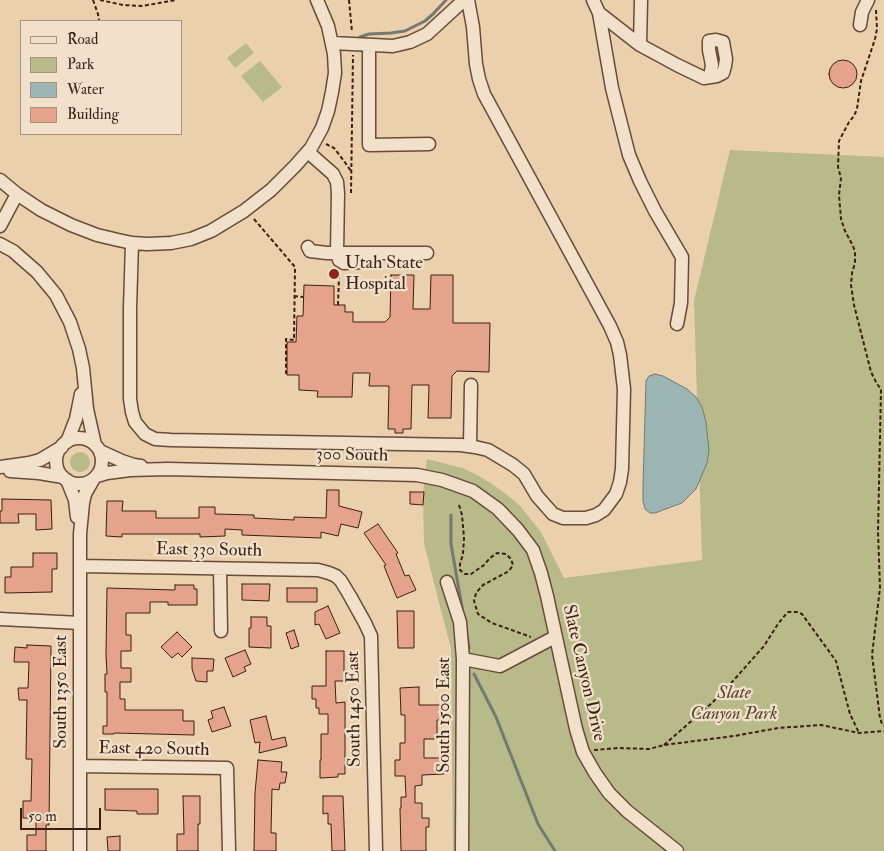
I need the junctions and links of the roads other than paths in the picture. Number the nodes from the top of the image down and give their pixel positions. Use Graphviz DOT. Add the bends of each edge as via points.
graph roads {
  1 [pos="317,0"];
  2 [pos="464,0"];
  3 [pos="468,0"];
  4 [pos="593,0"];
  5 [pos="641,0"];
  6 [pos="872,1"];
  7 [pos="599,13"];
  8 [pos="860,25"];
  9 [pos="332,43"];
  10 [pos="369,45"];
  11 [pos="640,45"];
  12 [pos="710,77"];
  13 [pos="429,144"];
  14 [pos="308,152"];
  15 [pos="0,180"];
  16 [pos="18,194"];
  17 [pos="0,226"];
  18 [pos="132,243"];
  19 [pos="0,244"];
  20 [pos="308,247"];
  21 [pos="338,253"];
  22 [pos="427,253"];
  23 [pos="677,324"];
  24 [pos="84,375"];
  25 [pos="471,385"];
  26 [pos="64,444"];
  27 [pos="470,446"];
  28 [pos="98,448"];
  29 [pos="0,469"];
  30 [pos="168,469"];
  31 [pos="95,478"];
  32 [pos="65,479"];
  33 [pos="518,530"];
  34 [pos="80,534"];
  35 [pos="80,566"];
  36 [pos="220,569"];
  37 [pos="336,576"];
  38 [pos="447,582"];
  39 [pos="0,619"];
  40 [pos="80,623"];
  41 [pos="220,631"];
  42 [pos="555,637"];
  43 [pos="463,659"];
  44 [pos="80,766"];
  45 [pos="80,851"];
  46 [pos="229,851"];
  47 [pos="376,851"];
  48 [pos="462,851"];
  49 [pos="677,851"];
  1 -- 9 [label="street" via="326,18"];
  2 -- 10 [label="street" via="427,34 393,46"];
  3 -- 27 [label="street" via="476,64 484,94 617,342 624,389 620,482 604,510 586,518 563,518 553,514 514,465 488,450"];
  4 -- 7 [label="street"];
  5 -- 11 [label="street"];
  6 -- 8 [label="street" via="862,12"];
  7 -- 11 [label="street"];
  7 -- 23 [label="street" via="612,88 629,155 655,211 682,257"];
  9 -- 10 [label="street"];
  9 -- 14 [label="street" via="335,74 330,102 322,128"];
  10 -- 13 [label="street" via="369,145"];
  11 -- 12 [label="street" via="704,78"];
  14 -- 18 [label="street" via="271,190 211,231 171,243"];
  14 -- 21 [label="street" via="333,174 337,182"];
  15 -- 16 [label="street"];
  16 -- 17 [label="street"];
  16 -- 18 [label="street" via="71,225"];
  18 -- 27 [label="street" via="130,399 136,422 145,434 155,439 171,440"];
  19 -- 24 [label="street" via="37,272 56,295 70,322"];
  20 -- 21 [label="street" via="310,251"];
  21 -- 22 [label="street"];
  24 -- 26 [label="street" via="76,419"];
  24 -- 28 [label="street" via="87,409"];
  25 -- 27 [label="street"];
  26 -- 28 [label="street" via="82,439 89,440"];
  26 -- 29 [label="street" via="40,460"];
  26 -- 32 [label="street" via="56,461"];
  28 -- 30 [label="street, 300 South" via="134,465"];
  28 -- 31 [label="street" via="102,465"];
  29 -- 32 [label="street"];
  30 -- 31 [label="street, 300 South" via="130,470"];
  30 -- 33 [label="street, 300 South" via="417,475 473,491 498,509"];
  31 -- 32 [label="street" via="81,484"];
  31 -- 34 [label="street, South 1350 East" via="85,494"];
  32 -- 34 [label="street, South 1350 East" via="75,500"];
  33 -- 42 [label="street, Slate Canyon Drive" via="532,550 541,573"];
  34 -- 35 [label="street, South 1350 East"];
  35 -- 36 [label="street, East 330 South"];
  35 -- 40 [label="street, South 1350 East"];
  36 -- 37 [label="street, East 330 South" via="318,570"];
  36 -- 41 [label="street"];
  37 -- 47 [label="street, South 1450 East" via="371,636"];
  38 -- 43 [label="street, South 1500 East" via="460,622"];
  39 -- 40 [label="street"];
  40 -- 44 [label="street, South 1350 East"];
  42 -- 43 [label="street" via="500,666"];
  42 -- 49 [label="street, Slate Canyon Drive" via="583,752 609,793"];
  43 -- 48 [label="street, South 1500 East"];
  44 -- 45 [label="street, South 1350 East"];
  44 -- 46 [label="street, East 420 South" via="227,768"];
}
